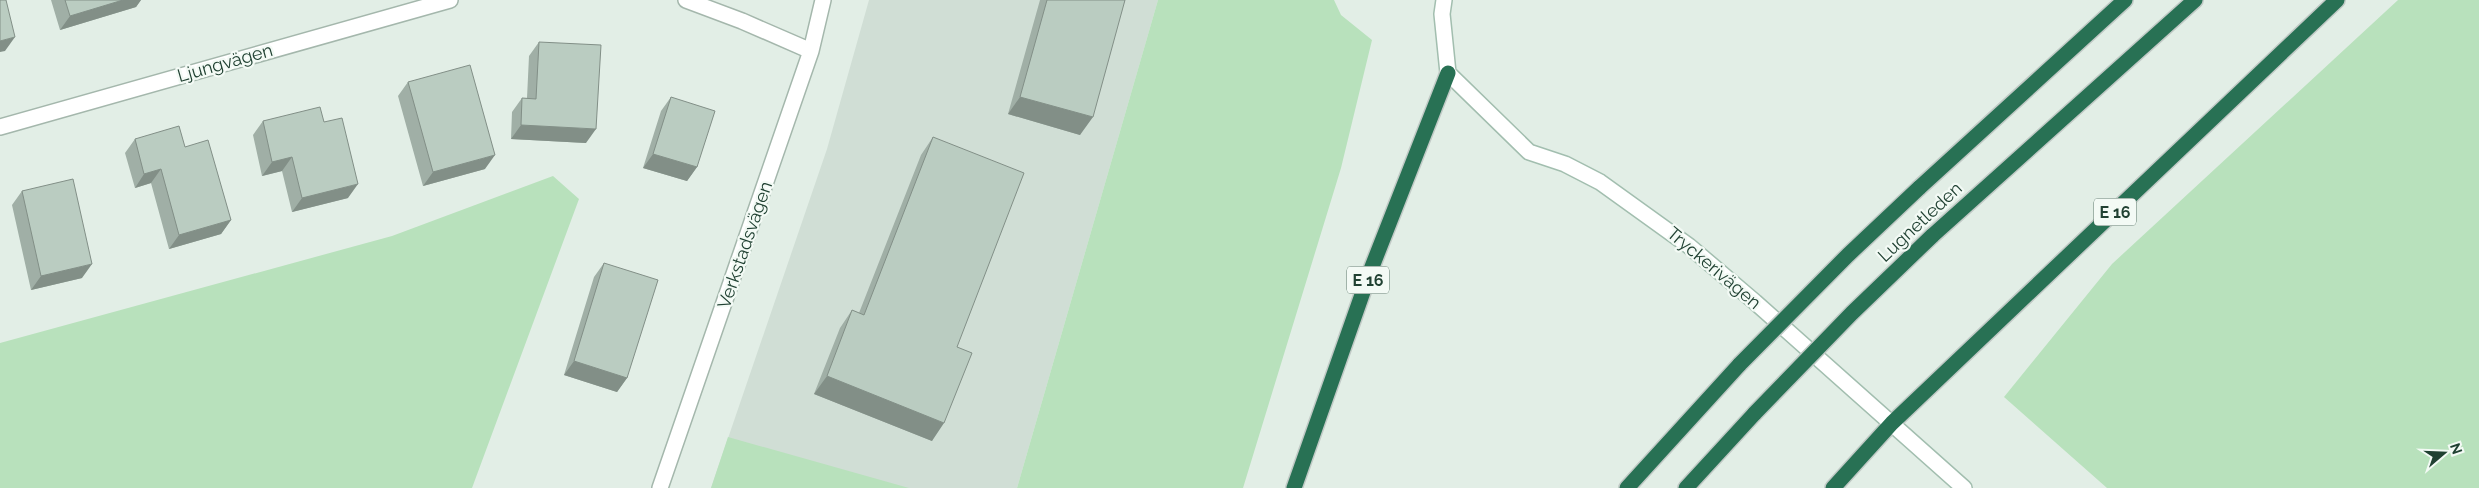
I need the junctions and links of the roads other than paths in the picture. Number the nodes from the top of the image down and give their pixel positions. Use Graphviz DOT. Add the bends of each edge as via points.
graph roads {
  1 [pos="450,0"];
  2 [pos="686,0"];
  3 [pos="823,0"];
  4 [pos="1444,0"];
  5 [pos="2125,0"];
  6 [pos="2195,0"];
  7 [pos="2337,0"];
  8 [pos="811,51"];
  9 [pos="1448,74"];
  10 [pos="0,127"];
  11 [pos="1892,423"];
  12 [pos="660,488"];
  13 [pos="1294,488"];
  14 [pos="1627,488"];
  15 [pos="1686,488"];
  16 [pos="1833,488"];
  17 [pos="1964,488"];
  1 -- 10 [label="street, Ljungvägen"];
  2 -- 8 [label="street"];
  3 -- 8 [label="street, Verkstadsvägen"];
  4 -- 9 [label="street" via="1442,14"];
  5 -- 14 [label="highway, Lugnetleden, bridge" via="1848,255 1740,364"];
  6 -- 15 [label="highway, Lugnetleden, bridge" via="1932,236 1852,313"];
  7 -- 11 [label="highway, E 16"];
  8 -- 12 [label="street, Verkstadsvägen"];
  9 -- 11 [label="street, Tryckerivägen" via="1529,152 1565,164 1600,182 1689,246"];
  9 -- 13 [label="highway, E 16" via="1370,272"];
  11 -- 16 [label="highway, E 16"];
  11 -- 17 [label="street, Tryckerivägen"];
}
